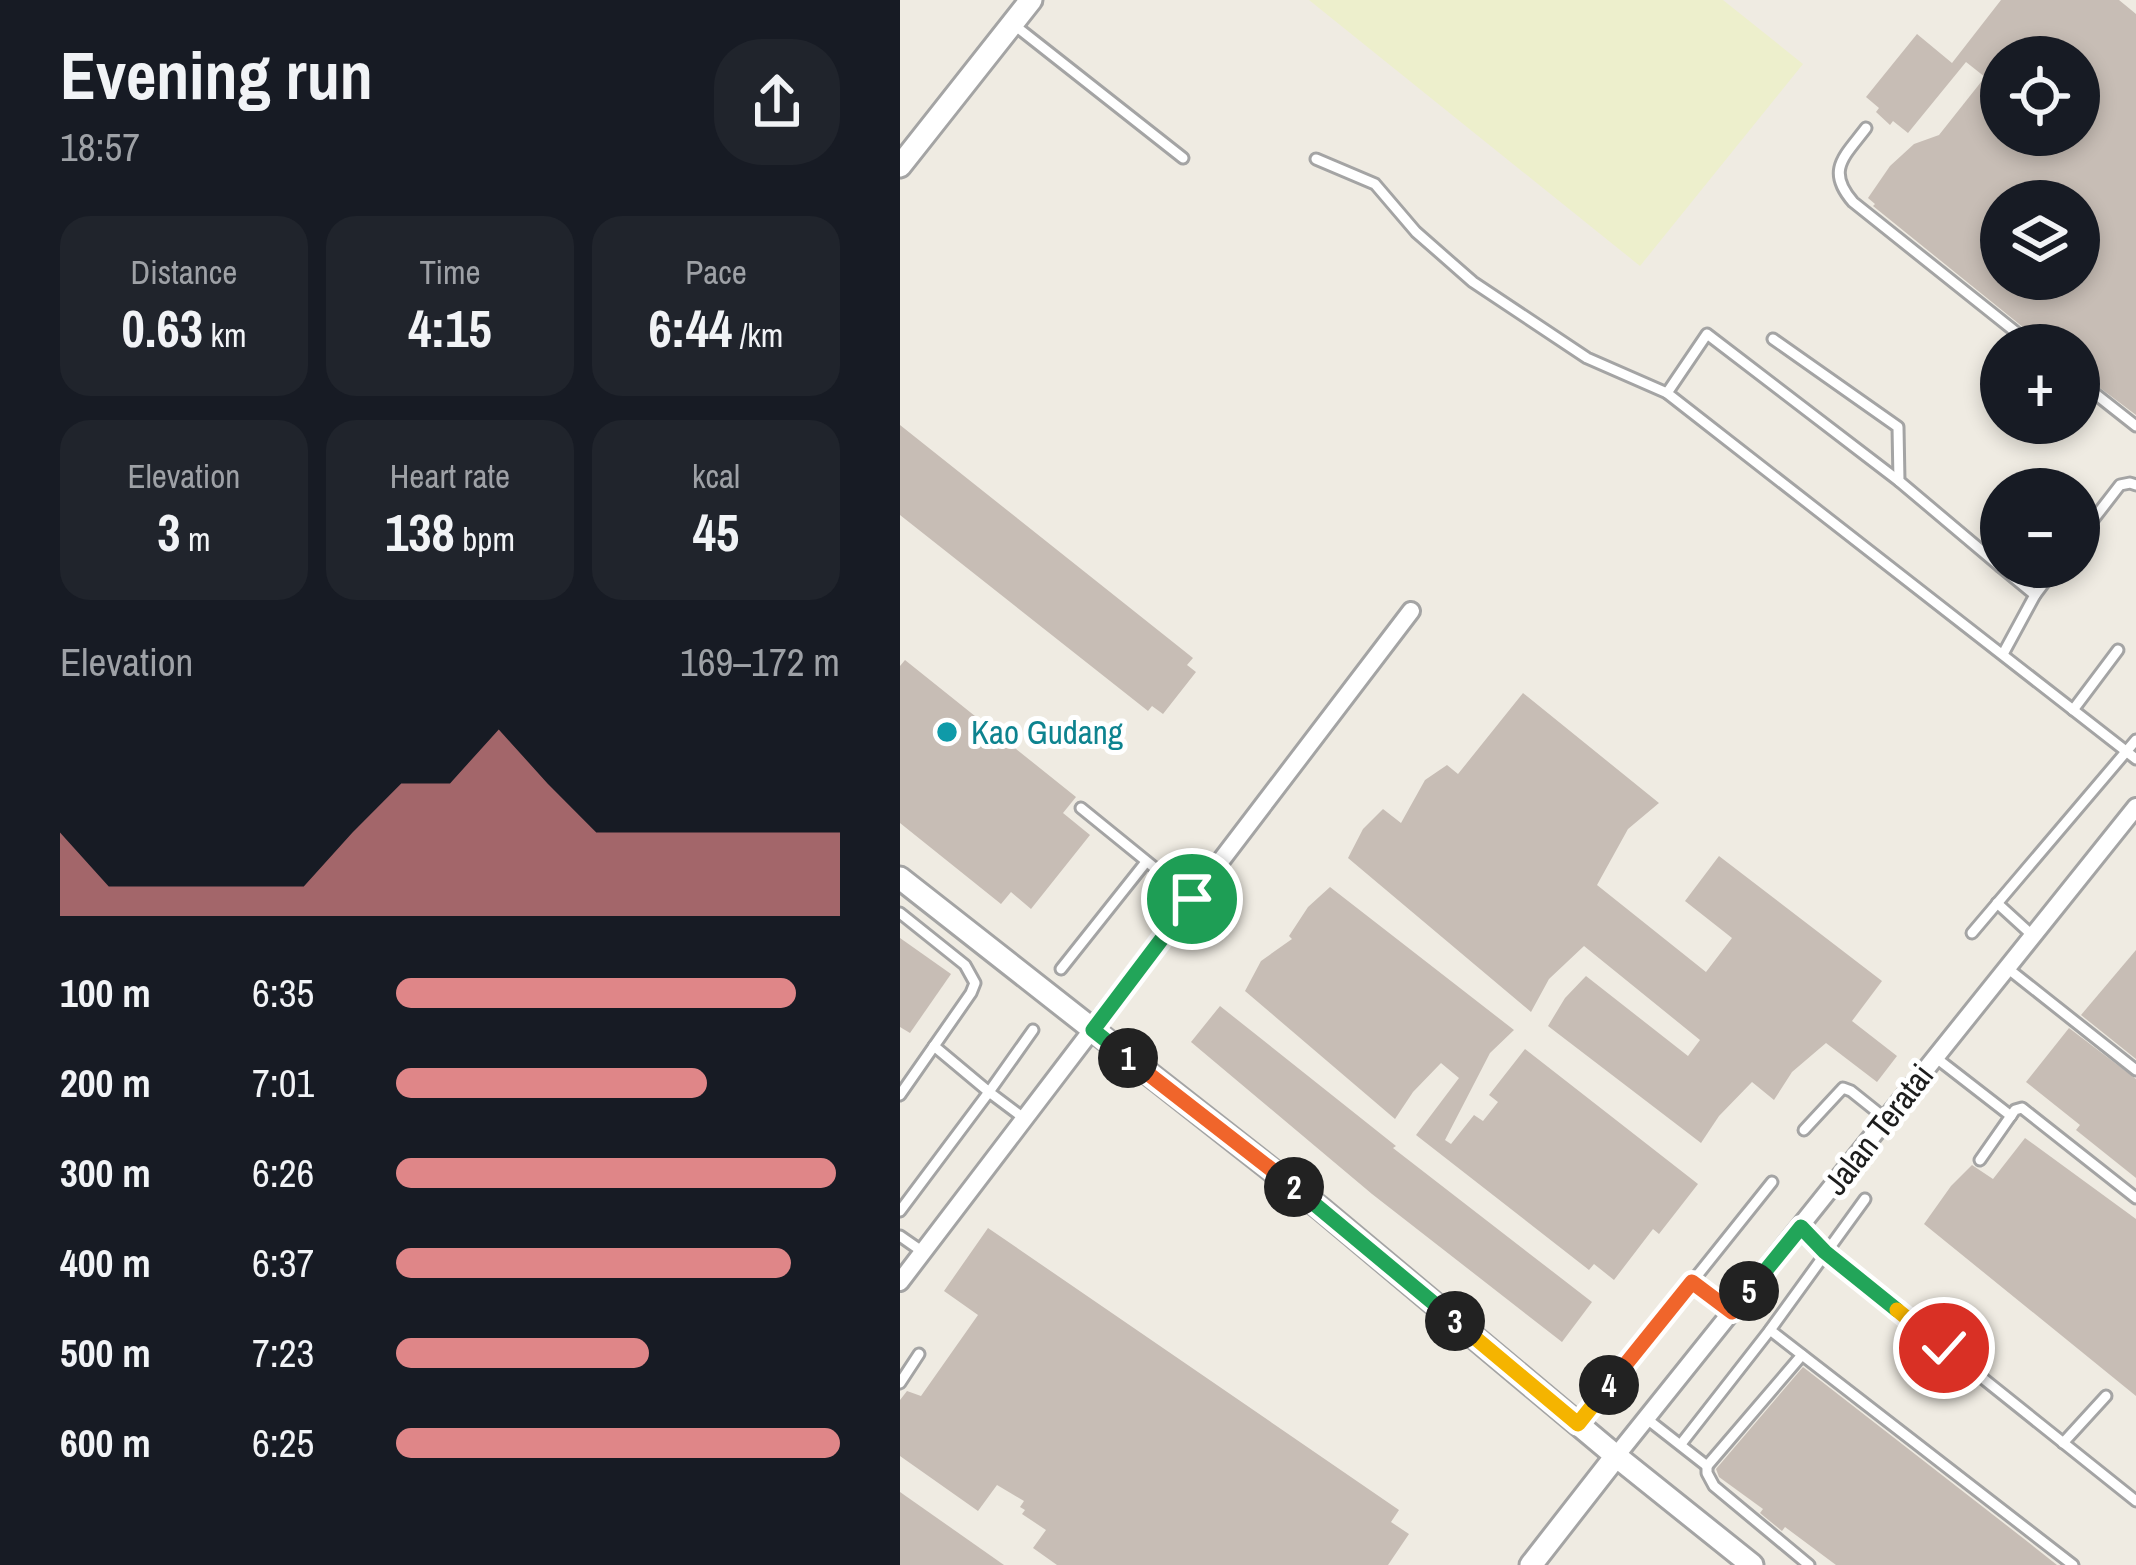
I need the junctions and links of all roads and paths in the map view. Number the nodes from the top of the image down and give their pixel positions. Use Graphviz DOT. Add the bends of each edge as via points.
graph roads {
  1 [pos="1031,0"];
  2 [pos="1012,23"];
  3 [pos="1866,128"];
  4 [pos="1183,158"];
  5 [pos="1316,159"];
  6 [pos="900,166"];
  7 [pos="2006,324"];
  8 [pos="1773,339"];
  9 [pos="1667,393"];
  10 [pos="2100,398"];
  11 [pos="2136,426"];
  12 [pos="1898,481"];
  13 [pos="2136,485"];
  14 [pos="2100,511"];
  15 [pos="1980,549"];
  16 [pos="2026,588"];
  17 [pos="2040,588"];
  18 [pos="2035,595"];
  19 [pos="1411,611"];
  20 [pos="2118,650"];
  21 [pos="2003,655"];
  22 [pos="2073,710"];
  23 [pos="2136,740"];
  24 [pos="2131,755"];
  25 [pos="2136,807"];
  26 [pos="1081,808"];
  27 [pos="1147,862"];
  28 [pos="900,878"];
  29 [pos="1192,899"];
  30 [pos="1997,903"];
  31 [pos="900,913"];
  32 [pos="1972,933"];
  33 [pos="2032,935"];
  34 [pos="2006,967"];
  35 [pos="1061,969"];
  36 [pos="1033,1030"];
  37 [pos="1093,1030"];
  38 [pos="934,1046"];
  39 [pos="1935,1057"];
  40 [pos="2136,1070"];
  41 [pos="989,1091"];
  42 [pos="900,1095"];
  43 [pos="2011,1116"];
  44 [pos="1025,1119"];
  45 [pos="1886,1119"];
  46 [pos="1804,1130"];
  47 [pos="1979,1160"];
  48 [pos="1772,1182"];
  49 [pos="2136,1198"];
  50 [pos="1864,1199"];
  51 [pos="900,1211"];
  52 [pos="1801,1227"];
  53 [pos="900,1236"];
  54 [pos="923,1252"];
  55 [pos="1825,1252"];
  56 [pos="902,1275"];
  57 [pos="1692,1282"];
  58 [pos="1732,1312"];
  59 [pos="1770,1330"];
  60 [pos="920,1354"];
  61 [pos="1802,1355"];
  62 [pos="900,1383"];
  63 [pos="2106,1396"];
  64 [pos="1647,1419"];
  65 [pos="1578,1424"];
  66 [pos="2063,1443"];
  67 [pos="1681,1444"];
  68 [pos="1616,1456"];
  69 [pos="1707,1466"];
  70 [pos="2136,1501"];
  71 [pos="1531,1565"];
  72 [pos="1752,1565"];
  73 [pos="1809,1565"];
  74 [pos="2073,1565"];
  1 -- 2 [label="street"];
  2 -- 4 [label="lane"];
  2 -- 6 [label="street"];
  3 -- 7 [label="lane" via="1840,162 1844,192"];
  5 -- 9 [label="lane" via="1376,184 1473,282 1587,358"];
  8 -- 12 [label="lane" via="1898,427"];
  9 -- 12 [label="lane" via="1707,334"];
  9 -- 21 [label="lane"];
  10 -- 11 [label="lane"];
  12 -- 15 [label="lane"];
  13 -- 14 [label="lane" via="2120,485"];
  16 -- 18 [label="lane"];
  17 -- 18 [label="lane"];
  18 -- 21 [label="lane"];
  19 -- 29 [label="street"];
  20 -- 22 [label="lane"];
  21 -- 22 [label="lane"];
  22 -- 24 [label="lane"];
  23 -- 24 [label="lane"];
  24 -- 30 [label="lane"];
  25 -- 33 [label="street, Jalan Teratai"];
  26 -- 27 [label="lane"];
  27 -- 29 [label="lane"];
  27 -- 35 [label="lane"];
  28 -- 37 [label="street"];
  29 -- 37 [label="street"];
  30 -- 32 [label="lane"];
  30 -- 33 [label="lane"];
  31 -- 38 [label="lane" via="965,964 975,983"];
  33 -- 34 [label="street, Jalan Teratai"];
  34 -- 39 [label="street, Jalan Teratai"];
  34 -- 40 [label="lane"];
  36 -- 41 [label="lane"];
  37 -- 44 [label="street"];
  37 -- 65 [label="street"];
  38 -- 41 [label="lane"];
  38 -- 42 [label="lane"];
  39 -- 43 [label="lane"];
  39 -- 45 [label="street, Jalan Teratai"];
  41 -- 44 [label="lane"];
  41 -- 51 [label="lane"];
  43 -- 47 [label="lane"];
  43 -- 49 [label="lane" via="2024,1109"];
  44 -- 54 [label="street"];
  45 -- 46 [label="lane" via="1843,1088"];
  45 -- 52 [label="street, Jalan Teratai"];
  48 -- 57 [label="lane"];
  50 -- 55 [label="lane"];
  52 -- 55 [label="lane"];
  52 -- 58 [label="street, Jalan Teratai"];
  53 -- 54 [label="lane"];
  54 -- 56 [label="street"];
  55 -- 59 [label="lane"];
  55 -- 66 [label="lane"];
  57 -- 58 [label="lane"];
  57 -- 65 [label="lane"];
  58 -- 64 [label="street, Jalan Teratai"];
  59 -- 61 [label="lane"];
  59 -- 67 [label="lane"];
  60 -- 62 [label="lane"];
  61 -- 69 [label="lane"];
  61 -- 74 [label="lane"];
  63 -- 66 [label="lane"];
  64 -- 67 [label="lane"];
  64 -- 68 [label="street, Jalan Teratai"];
  65 -- 68 [label="street"];
  66 -- 70 [label="lane"];
  67 -- 69 [label="lane"];
  68 -- 71 [label="street, Jalan Teratai"];
  68 -- 72 [label="street"];
  69 -- 73 [label="lane" via="1714,1486"];
}
